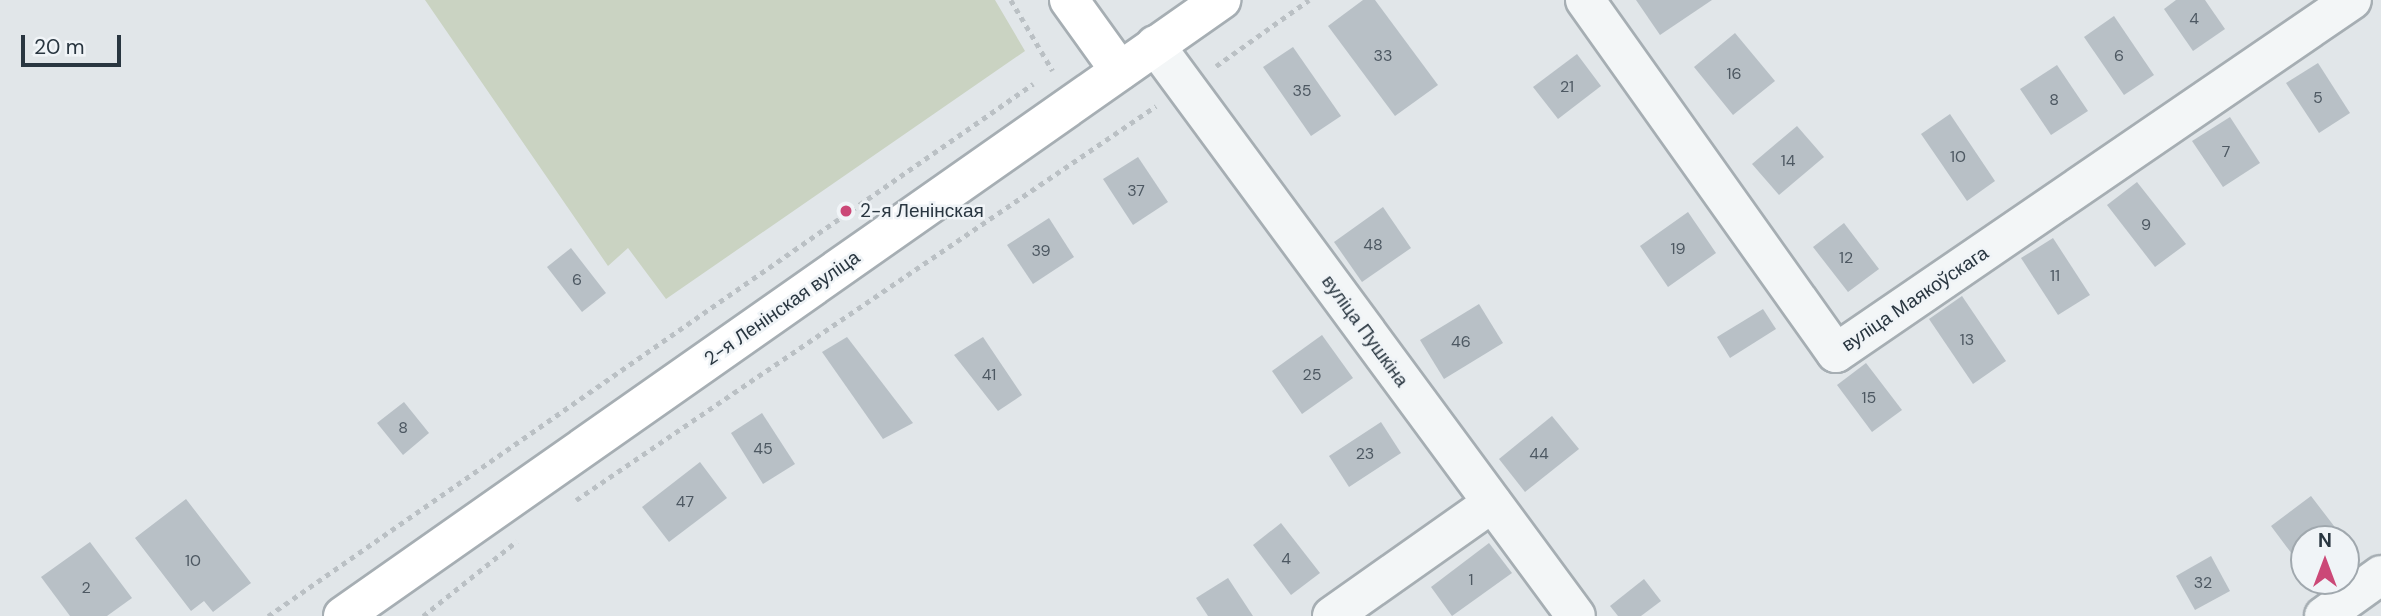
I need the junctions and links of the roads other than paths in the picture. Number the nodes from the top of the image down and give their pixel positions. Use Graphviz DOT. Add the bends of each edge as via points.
graph roads {
  1 [pos="1069,0"];
  2 [pos="1222,0"];
  3 [pos="1585,0"];
  4 [pos="2352,0"];
  5 [pos="1155,45"];
  6 [pos="1109,56"];
  7 [pos="1492,503"];
  8 [pos="2381,575"];
  9 [pos="343,616"];
  10 [pos="1332,616"];
  11 [pos="1576,616"];
  12 [pos="2324,616"];
  1 -- 6 [label="main road"];
  2 -- 5 [label="main road, 2-я Ленінская вуліца"];
  3 -- 4 [label="street, вуліца Маякоўскага" via="1836,353"];
  5 -- 6 [label="main road, 2-я Ленінская вуліца"];
  5 -- 7 [label="street, вуліца Пушкіна"];
  6 -- 9 [label="main road, 2-я Ленінская вуліца"];
  7 -- 10 [label="street"];
  7 -- 11 [label="street, вуліца Пушкіна"];
  8 -- 12 [label="street"];
}
